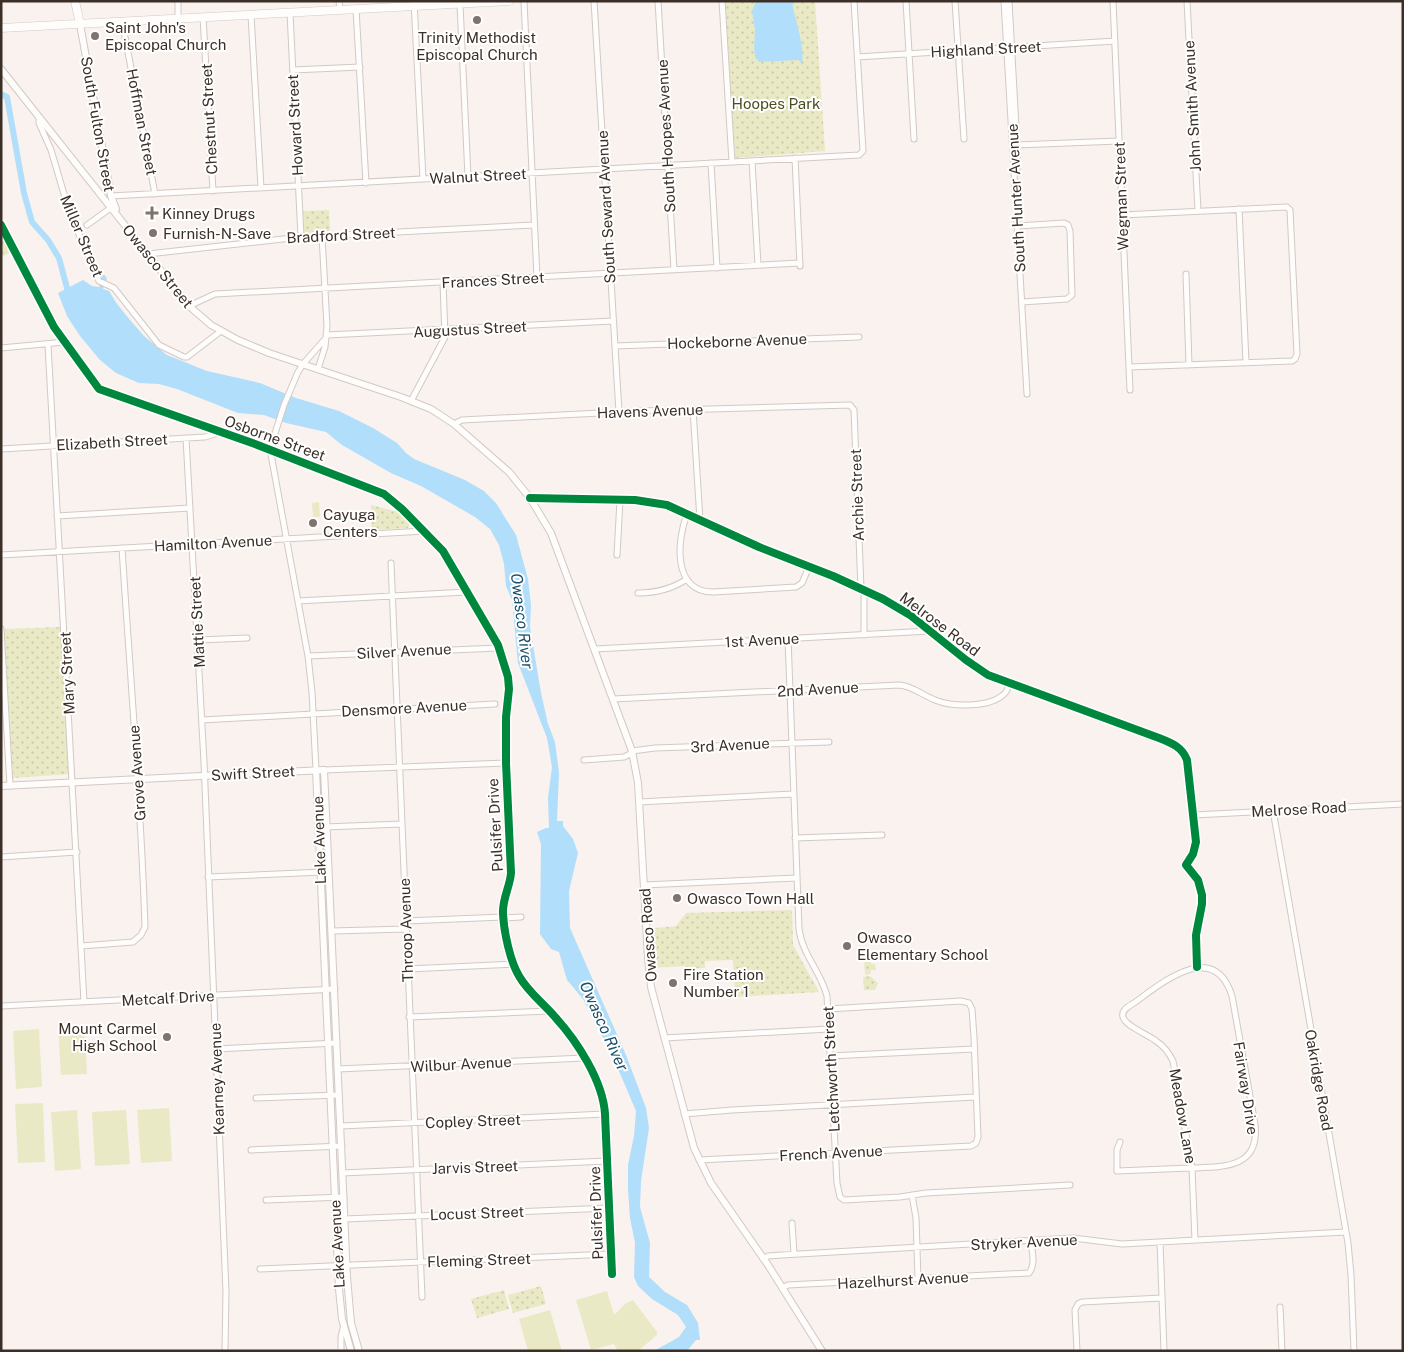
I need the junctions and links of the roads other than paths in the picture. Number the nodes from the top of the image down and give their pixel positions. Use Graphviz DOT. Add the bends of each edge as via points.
graph roads {
  1 [pos="75,1"];
  2 [pos="178,1"];
  3 [pos="339,1"];
  4 [pos="508,1"];
  5 [pos="524,1"];
  6 [pos="594,1"];
  7 [pos="658,1"];
  8 [pos="722,1"];
  9 [pos="854,1"];
  10 [pos="906,1"];
  11 [pos="955,1"];
  12 [pos="1004,1"];
  13 [pos="1009,1"];
  14 [pos="1113,1"];
  15 [pos="1187,1"];
  16 [pos="477,2"];
  17 [pos="414,4"];
  18 [pos="460,4"];
  19 [pos="356,9"];
  20 [pos="340,10"];
  21 [pos="290,13"];
  22 [pos="251,15"];
  23 [pos="203,17"];
  24 [pos="178,18"];
  25 [pos="122,21"];
  26 [pos="80,24"];
  27 [pos="1,28"];
  28 [pos="1115,41"];
  29 [pos="1010,47"];
  30 [pos="958,50"];
  31 [pos="909,53"];
  32 [pos="857,57"];
  33 [pos="360,67"];
  34 [pos="1,69"];
  35 [pos="293,70"];
  36 [pos="38,117"];
  37 [pos="914,139"];
  38 [pos="964,139"];
  39 [pos="1119,141"];
  40 [pos="1015,146"];
  41 [pos="795,158"];
  42 [pos="752,160"];
  43 [pos="732,162"];
  44 [pos="711,163"];
  45 [pos="668,166"];
  46 [pos="604,169"];
  47 [pos="532,173"];
  48 [pos="468,177"];
  49 [pos="423,179"];
  50 [pos="366,183"];
  51 [pos="298,186"];
  52 [pos="261,188"];
  53 [pos="213,191"];
  54 [pos="155,194"];
  55 [pos="108,198"];
  56 [pos="112,207"];
  57 [pos="1239,209"];
  58 [pos="1198,211"];
  59 [pos="1122,215"];
  60 [pos="122,221"];
  61 [pos="87,225"];
  62 [pos="534,225"];
  63 [pos="1018,226"];
  64 [pos="2,228"];
  65 [pos="322,236"];
  66 [pos="301,237"];
  67 [pos="148,254"];
  68 [pos="758,266"];
  69 [pos="717,268"];
  70 [pos="674,270"];
  71 [pos="610,274"];
  72 [pos="1186,274"];
  73 [pos="537,277"];
  74 [pos="443,282"];
  75 [pos="324,288"];
  76 [pos="1022,302"];
  77 [pos="189,306"];
  78 [pos="613,322"];
  79 [pos="446,330"];
  80 [pos="221,331"];
  81 [pos="326,337"];
  82 [pos="858,337"];
  83 [pos="65,342"];
  84 [pos="48,345"];
  85 [pos="615,346"];
  86 [pos="1,348"];
  87 [pos="1246,362"];
  88 [pos="302,364"];
  89 [pos="1189,365"];
  90 [pos="1129,367"];
  91 [pos="318,369"];
  92 [pos="1130,390"];
  93 [pos="1028,394"];
  94 [pos="411,400"];
  95 [pos="848,404"];
  96 [pos="693,410"];
  97 [pos="619,412"];
  98 [pos="454,423"];
  99 [pos="221,432"];
  100 [pos="186,438"];
  101 [pos="54,446"];
  102 [pos="1,448"];
  103 [pos="270,450"];
  104 [pos="530,498"];
  105 [pos="620,500"];
  106 [pos="190,508"];
  107 [pos="687,514"];
  108 [pos="57,516"];
  109 [pos="700,520"];
  110 [pos="425,532"];
  111 [pos="286,540"];
  112 [pos="192,544"];
  113 [pos="122,548"];
  114 [pos="59,552"];
  115 [pos="1,555"];
  116 [pos="617,555"];
  117 [pos="391,563"];
  118 [pos="809,567"];
  119 [pos="687,579"];
  120 [pos="862,590"];
  121 [pos="467,592"];
  122 [pos="638,593"];
  123 [pos="391,595"];
  124 [pos="298,600"];
  125 [pos="1,629"];
  126 [pos="930,631"];
  127 [pos="864,635"];
  128 [pos="247,638"];
  129 [pos="788,638"];
  130 [pos="198,640"];
  131 [pos="499,648"];
  132 [pos="595,648"];
  133 [pos="393,652"];
  134 [pos="308,656"];
  135 [pos="1009,684"];
  136 [pos="790,691"];
  137 [pos="613,699"];
  138 [pos="495,704"];
  139 [pos="507,704"];
  140 [pos="397,709"];
  141 [pos="313,713"];
  142 [pos="202,720"];
  143 [pos="791,742"];
  144 [pos="829,742"];
  145 [pos="632,751"];
  146 [pos="584,760"];
  147 [pos="506,763"];
  148 [pos="399,767"];
  149 [pos="316,770"];
  150 [pos="324,770"];
  151 [pos="204,776"];
  152 [pos="138,779"];
  153 [pos="73,782"];
  154 [pos="1,786"];
  155 [pos="10,786"];
  156 [pos="793,794"];
  157 [pos="639,802"];
  158 [pos="1403,804"];
  159 [pos="1273,810"];
  160 [pos="1194,815"];
  161 [pos="401,824"];
  162 [pos="319,827"];
  163 [pos="327,827"];
  164 [pos="882,835"];
  165 [pos="795,838"];
  166 [pos="76,852"];
  167 [pos="1,857"];
  168 [pos="329,871"];
  169 [pos="320,872"];
  170 [pos="208,877"];
  171 [pos="797,878"];
  172 [pos="644,886"];
  173 [pos="521,917"];
  174 [pos="503,918"];
  175 [pos="406,921"];
  176 [pos="406,929"];
  177 [pos="332,931"];
  178 [pos="81,946"];
  179 [pos="514,964"];
  180 [pos="1197,968"];
  181 [pos="408,969"];
  182 [pos="335,989"];
  183 [pos="325,990"];
  184 [pos="213,996"];
  185 [pos="84,1002"];
  186 [pos="1,1006"];
  187 [pos="828,1009"];
  188 [pos="549,1011"];
  189 [pos="410,1017"];
  190 [pos="829,1029"];
  191 [pos="664,1038"];
  192 [pos="328,1044"];
  193 [pos="337,1044"];
  194 [pos="216,1049"];
  195 [pos="974,1049"];
  196 [pos="830,1056"];
  197 [pos="584,1058"];
  198 [pos="412,1066"];
  199 [pos="338,1069"];
  200 [pos="330,1095"];
  201 [pos="339,1095"];
  202 [pos="975,1097"];
  203 [pos="256,1098"];
  204 [pos="833,1104"];
  205 [pos="605,1114"];
  206 [pos="684,1114"];
  207 [pos="415,1123"];
  208 [pos="341,1126"];
  209 [pos="1120,1142"];
  210 [pos="332,1146"];
  211 [pos="342,1146"];
  212 [pos="251,1150"];
  213 [pos="835,1153"];
  214 [pos="699,1160"];
  215 [pos="607,1161"];
  216 [pos="1192,1168"];
  217 [pos="416,1169"];
  218 [pos="342,1172"];
  219 [pos="1070,1185"];
  220 [pos="912,1195"];
  221 [pos="344,1197"];
  222 [pos="334,1198"];
  223 [pos="266,1200"];
  224 [pos="609,1208"];
  225 [pos="419,1215"];
  226 [pos="345,1219"];
  227 [pos="792,1223"];
  228 [pos="1346,1232"];
  229 [pos="1195,1240"];
  230 [pos="1031,1242"];
  231 [pos="1160,1242"];
  232 [pos="917,1248"];
  233 [pos="611,1254"];
  234 [pos="794,1254"];
  235 [pos="763,1259"];
  236 [pos="420,1262"];
  237 [pos="337,1265"];
  238 [pos="347,1265"];
  239 [pos="260,1269"];
  240 [pos="612,1274"];
  241 [pos="918,1279"];
  242 [pos="782,1288"];
  243 [pos="422,1297"];
  244 [pos="1162,1298"];
  245 [pos="1280,1307"];
  246 [pos="351,1323"];
  247 [pos="343,1325"];
  248 [pos="225,1351"];
  249 [pos="341,1351"];
  250 [pos="351,1351"];
  251 [pos="359,1351"];
  252 [pos="822,1351"];
  253 [pos="1077,1351"];
  254 [pos="1164,1351"];
  255 [pos="1282,1351"];
  256 [pos="1354,1351"];
  1 -- 26 [label="highway"];
  2 -- 24 [label="street"];
  3 -- 20 [label="street"];
  4 -- 16 [label="highway"];
  5 -- 47 [label="street"];
  6 -- 46 [label="street, South Seward Avenue"];
  7 -- 45 [label="street, South Hoopes Avenue"];
  8 -- 43 [label="street"];
  9 -- 32 [label="street"];
  10 -- 31 [label="street"];
  11 -- 30 [label="street"];
  12 -- 29 [label="street, South Hunter Avenue"];
  13 -- 29 [label="street, South Hunter Avenue"];
  14 -- 28 [label="street, Wegman Street"];
  15 -- 58 [label="street, John Smith Avenue"];
  16 -- 18 [label="highway"];
  17 -- 18 [label="highway"];
  17 -- 19 [label="highway"];
  17 -- 49 [label="street"];
  18 -- 48 [label="street"];
  19 -- 20 [label="highway"];
  19 -- 33 [label="street"];
  20 -- 21 [label="highway"];
  21 -- 22 [label="highway"];
  21 -- 35 [label="street, Howard Street"];
  22 -- 23 [label="highway"];
  22 -- 52 [label="street"];
  23 -- 24 [label="highway"];
  23 -- 53 [label="street, Chestnut Street"];
  24 -- 25 [label="highway"];
  25 -- 26 [label="highway"];
  25 -- 54 [label="street, Hoffman Street"];
  26 -- 27 [label="highway"];
  26 -- 55 [label="main road, South Fulton Street"];
  28 -- 29 [label="street, Highland Street"];
  28 -- 39 [label="street, Wegman Street"];
  29 -- 30 [label="street, Highland Street"];
  29 -- 40 [label="street, South Hunter Avenue"];
  30 -- 31 [label="street, Highland Street"];
  30 -- 38 [label="street"];
  31 -- 32 [label="street, Highland Street"];
  31 -- 37 [label="street"];
  32 -- 41 [label="street, Walnut Street" via="863,151 859,155"];
  33 -- 35 [label="street"];
  33 -- 50 [label="street"];
  34 -- 36 [label="main road, Owasco Street"];
  35 -- 51 [label="street, Howard Street"];
  36 -- 55 [label="main road, Owasco Street"];
  36 -- 80 [label="street, Miller Street" via="69,211 99,281 114,288 159,345 178,355 187,357"];
  39 -- 40 [label="street"];
  39 -- 59 [label="street, Wegman Street"];
  40 -- 63 [label="street, South Hunter Avenue"];
  41 -- 42 [label="street, Walnut Street"];
  41 -- 68 [label="street, Frances Street" via="800,264"];
  42 -- 43 [label="street, Walnut Street"];
  42 -- 68 [label="street"];
  43 -- 44 [label="street, Walnut Street"];
  44 -- 45 [label="street, Walnut Street"];
  44 -- 69 [label="street"];
  45 -- 46 [label="street, Walnut Street"];
  45 -- 70 [label="street, South Hoopes Avenue"];
  46 -- 47 [label="street, Walnut Street"];
  46 -- 71 [label="street, South Seward Avenue"];
  47 -- 48 [label="street, Walnut Street"];
  47 -- 62 [label="street"];
  48 -- 49 [label="street, Walnut Street"];
  49 -- 50 [label="street, Walnut Street"];
  50 -- 51 [label="street, Walnut Street"];
  51 -- 52 [label="street, Walnut Street"];
  51 -- 66 [label="street, Howard Street"];
  52 -- 53 [label="street, Walnut Street"];
  53 -- 54 [label="street, Walnut Street"];
  54 -- 55 [label="street, Walnut Street"];
  55 -- 56 [label="main road, Owasco Street"];
  55 -- 60 [label="main road, South Fulton Street"];
  56 -- 60 [label="main road, Owasco Street"];
  56 -- 61 [label="street"];
  57 -- 58 [label="street"];
  57 -- 87 [label="street"];
  57 -- 87 [label="street" via="1287,207 1290,210 1295,359"];
  58 -- 59 [label="street"];
  59 -- 90 [label="street, Wegman Street"];
  60 -- 67 [label="main road, Owasco Street"];
  62 -- 65 [label="street, Bradford Street"];
  62 -- 73 [label="street"];
  63 -- 76 [label="street, South Hunter Avenue"];
  63 -- 76 [label="street" via="1064,224 1070,231 1072,294 1067,299"];
  64 -- 83 [label="street, Osborne Street" via="46,314"];
  65 -- 66 [label="street, Bradford Street"];
  65 -- 75 [label="street"];
  66 -- 67 [label="street, Bradford Street"];
  67 -- 77 [label="main road, Owasco Street"];
  68 -- 69 [label="street, Frances Street"];
  69 -- 70 [label="street, Frances Street"];
  70 -- 71 [label="street, Frances Street"];
  71 -- 73 [label="street, Frances Street"];
  71 -- 78 [label="street, South Seward Avenue"];
  72 -- 89 [label="street"];
  73 -- 74 [label="street, Frances Street"];
  74 -- 75 [label="street, Frances Street"];
  74 -- 79 [label="street"];
  75 -- 77 [label="street, Frances Street" via="215,294"];
  75 -- 81 [label="street"];
  76 -- 93 [label="street, South Hunter Avenue"];
  77 -- 80 [label="main road, Owasco Street"];
  78 -- 79 [label="street, Augustus Street"];
  78 -- 85 [label="street, South Seward Avenue"];
  79 -- 81 [label="street, Augustus Street"];
  79 -- 94 [label="street"];
  80 -- 88 [label="main road, Owasco Street"];
  81 -- 88 [label="street, Lake Avenue"];
  81 -- 91 [label="street"];
  82 -- 85 [label="street, Hockeborne Avenue"];
  83 -- 84 [label="street"];
  83 -- 99 [label="street, Osborne Street" via="99,389"];
  84 -- 86 [label="street"];
  84 -- 101 [label="street, Mary Street"];
  85 -- 97 [label="street, South Seward Avenue"];
  87 -- 89 [label="street"];
  88 -- 91 [label="main road, Owasco Street"];
  88 -- 103 [label="street, Lake Avenue"];
  89 -- 90 [label="street"];
  90 -- 92 [label="street, Wegman Street"];
  91 -- 94 [label="main road, Owasco Street"];
  94 -- 98 [label="main road, Owasco Street"];
  95 -- 96 [label="street, Havens Avenue"];
  95 -- 120 [label="street, Archie Street" via="854,410"];
  96 -- 97 [label="street, Havens Avenue"];
  96 -- 109 [label="street"];
  97 -- 98 [label="street, Havens Avenue"];
  98 -- 104 [label="main road, Owasco Street" via="498,462"];
  99 -- 100 [label="street, Elizabeth Street"];
  99 -- 103 [label="street, Osborne Street"];
  100 -- 101 [label="street, Elizabeth Street"];
  100 -- 106 [label="street, Mattie Street"];
  101 -- 102 [label="street, Elizabeth Street"];
  101 -- 108 [label="street, Mary Street"];
  103 -- 110 [label="street, Osborne Street" via="384,494"];
  103 -- 111 [label="street, Lake Avenue"];
  104 -- 105 [label="street, Melrose Road"];
  104 -- 132 [label="main road, Owasco Road" via="551,533"];
  105 -- 107 [label="street, Melrose Road" via="654,502"];
  105 -- 116 [label="street"];
  106 -- 108 [label="street"];
  106 -- 112 [label="street, Mattie Street"];
  107 -- 109 [label="street, Melrose Road"];
  107 -- 119 [label="street" via="679,551"];
  108 -- 114 [label="street, Mary Street"];
  109 -- 118 [label="street, Melrose Road"];
  110 -- 111 [label="street, Hamilton Avenue"];
  110 -- 121 [label="street, Osborne Street" via="444,551"];
  111 -- 112 [label="street, Hamilton Avenue"];
  111 -- 124 [label="street, Lake Avenue"];
  112 -- 113 [label="street, Hamilton Avenue"];
  112 -- 130 [label="street, Mattie Street"];
  113 -- 114 [label="street, Hamilton Avenue"];
  113 -- 152 [label="street, Grove Avenue"];
  114 -- 115 [label="street, Hamilton Avenue"];
  114 -- 153 [label="street, Mary Street"];
  117 -- 123 [label="street, Throop Avenue"];
  118 -- 119 [label="street" via="802,583 793,588 707,592 696,589"];
  118 -- 120 [label="street, Melrose Road"];
  119 -- 122 [label="street" via="660,591"];
  120 -- 126 [label="street, Melrose Road" via="900,609"];
  120 -- 127 [label="street, Archie Street"];
  121 -- 123 [label="street"];
  121 -- 131 [label="street, Osborne Street"];
  123 -- 124 [label="street"];
  123 -- 133 [label="street, Throop Avenue"];
  124 -- 134 [label="street, Lake Avenue"];
  125 -- 155 [label="street"];
  126 -- 127 [label="street, 1st Avenue"];
  126 -- 135 [label="street, Melrose Road" via="984,673"];
  127 -- 129 [label="street, 1st Avenue"];
  128 -- 130 [label="street"];
  129 -- 132 [label="street, 1st Avenue"];
  129 -- 136 [label="street, Letchworth Street"];
  130 -- 142 [label="street, Mattie Street"];
  131 -- 133 [label="street, Silver Avenue"];
  131 -- 139 [label="street, Osborne Street" via="508,677"];
  132 -- 137 [label="main road, Owasco Road"];
  133 -- 134 [label="street, Silver Avenue"];
  133 -- 140 [label="street, Throop Avenue"];
  134 -- 141 [label="street, Lake Avenue"];
  135 -- 136 [label="street, 2nd Avenue" via="1004,694 996,699 957,705 935,700 902,685"];
  135 -- 160 [label="street, Melrose Road" via="1178,746 1187,760"];
  136 -- 137 [label="street, 2nd Avenue"];
  136 -- 143 [label="street, Letchworth Street"];
  137 -- 145 [label="main road, Owasco Road"];
  138 -- 140 [label="street, Densmore Avenue"];
  139 -- 147 [label="street, Pulsifer Drive"];
  140 -- 141 [label="street, Densmore Avenue"];
  140 -- 148 [label="street, Throop Avenue"];
  141 -- 142 [label="street, Densmore Avenue"];
  141 -- 149 [label="street, Lake Avenue"];
  142 -- 151 [label="street, Mattie Street"];
  143 -- 144 [label="street, 3rd Avenue"];
  143 -- 145 [label="street, 3rd Avenue"];
  143 -- 156 [label="street, Letchworth Street"];
  145 -- 146 [label="street" via="628,756"];
  145 -- 157 [label="main road, Owasco Road"];
  147 -- 148 [label="street, Swift Street"];
  147 -- 174 [label="street, Pulsifer Drive" via="511,872"];
  148 -- 150 [label="street, Swift Street"];
  148 -- 161 [label="street, Throop Avenue"];
  149 -- 150 [label="main road, Swift Street"];
  149 -- 151 [label="main road, Swift Street"];
  149 -- 162 [label="main road, Lake Avenue"];
  150 -- 163 [label="main road, Lake Avenue"];
  151 -- 152 [label="main road, Swift Street"];
  151 -- 170 [label="street, Kearney Avenue"];
  152 -- 153 [label="main road, Swift Street"];
  152 -- 178 [label="street, Grove Avenue" via="144,931 139,938 128,943"];
  153 -- 155 [label="main road, Swift Street"];
  153 -- 166 [label="street, Mary Street"];
  154 -- 155 [label="main road, Swift Street"];
  156 -- 157 [label="street"];
  156 -- 165 [label="street, Letchworth Street"];
  157 -- 172 [label="main road, Owasco Road"];
  158 -- 159 [label="street, Melrose Road"];
  159 -- 160 [label="street, Melrose Road"];
  159 -- 228 [label="street, Oakridge Road"];
  160 -- 180 [label="street" via="1195,849 1186,863 1198,880 1202,895 1196,934"];
  161 -- 163 [label="street"];
  161 -- 175 [label="street, Throop Avenue"];
  162 -- 163 [label="street"];
  162 -- 169 [label="main road, Lake Avenue"];
  163 -- 168 [label="main road, Lake Avenue"];
  164 -- 165 [label="street"];
  165 -- 171 [label="street, Letchworth Street"];
  166 -- 167 [label="street"];
  166 -- 178 [label="street, Mary Street"];
  168 -- 169 [label="street"];
  168 -- 177 [label="main road, Lake Avenue"];
  169 -- 170 [label="street"];
  169 -- 183 [label="main road, Lake Avenue"];
  170 -- 184 [label="street, Kearney Avenue"];
  171 -- 172 [label="street"];
  171 -- 187 [label="street, Letchworth Street" via="802,944 824,985"];
  172 -- 191 [label="main road, Owasco Road" via="649,973"];
  173 -- 174 [label="street"];
  174 -- 175 [label="street"];
  174 -- 179 [label="street, Pulsifer Drive"];
  175 -- 176 [label="street, Throop Avenue"];
  176 -- 177 [label="street"];
  176 -- 181 [label="street, Throop Avenue"];
  177 -- 182 [label="main road, Lake Avenue"];
  178 -- 185 [label="street, Mary Street"];
  179 -- 181 [label="street"];
  179 -- 188 [label="street, Pulsifer Drive" via="526,985"];
  180 -- 216 [label="street, Meadow Lane" via="1181,972 1143,997 1124,1011 1123,1018 1156,1040 1173,1061"];
  180 -- 216 [label="street, Fairway Drive" via="1216,972 1232,996 1255,1142 1251,1152 1240,1162 1221,1167"];
  181 -- 189 [label="street, Throop Avenue"];
  182 -- 183 [label="street, Metcalf Drive"];
  182 -- 193 [label="main road, Lake Avenue"];
  183 -- 184 [label="street, Metcalf Drive"];
  183 -- 192 [label="main road, Lake Avenue"];
  184 -- 185 [label="street, Metcalf Drive"];
  184 -- 194 [label="street, Kearney Avenue"];
  185 -- 186 [label="street, Metcalf Drive"];
  187 -- 190 [label="street, Letchworth Street"];
  187 -- 195 [label="street" via="966,1002 972,1009"];
  188 -- 189 [label="street"];
  188 -- 197 [label="street, Pulsifer Drive"];
  189 -- 198 [label="street, Throop Avenue"];
  190 -- 191 [label="street"];
  190 -- 196 [label="street, Letchworth Street"];
  191 -- 206 [label="main road, Owasco Road"];
  192 -- 193 [label="street"];
  192 -- 194 [label="street"];
  192 -- 200 [label="main road, Lake Avenue"];
  193 -- 199 [label="main road, Lake Avenue"];
  194 -- 248 [label="street, Kearney Avenue" via="226,1292"];
  195 -- 196 [label="street"];
  195 -- 202 [label="street"];
  196 -- 204 [label="street, Letchworth Street"];
  197 -- 198 [label="street, Wilbur Avenue"];
  197 -- 205 [label="street, Pulsifer Drive" via="602,1093"];
  198 -- 199 [label="street, Wilbur Avenue"];
  198 -- 207 [label="street, Throop Avenue"];
  199 -- 201 [label="main road, Lake Avenue"];
  200 -- 201 [label="street"];
  200 -- 203 [label="street"];
  200 -- 210 [label="main road, Lake Avenue"];
  201 -- 208 [label="main road, Lake Avenue"];
  202 -- 204 [label="street"];
  202 -- 213 [label="street, French Avenue" via="978,1140 973,1145"];
  204 -- 206 [label="street"];
  204 -- 213 [label="street, Letchworth Street"];
  205 -- 207 [label="street, Copley Street"];
  205 -- 215 [label="street, Pulsifer Drive"];
  206 -- 214 [label="main road, Owasco Road"];
  207 -- 208 [label="street, Copley Street"];
  207 -- 217 [label="street, Throop Avenue"];
  208 -- 211 [label="main road, Lake Avenue"];
  209 -- 216 [label="street, Fairway Drive" via="1117,1171"];
  210 -- 211 [label="street"];
  210 -- 212 [label="street"];
  210 -- 222 [label="main road, Lake Avenue"];
  211 -- 218 [label="main road, Lake Avenue"];
  213 -- 214 [label="street, French Avenue"];
  213 -- 220 [label="street, Letchworth Street" via="838,1195 842,1199"];
  214 -- 235 [label="main road, Owasco Road"];
  215 -- 217 [label="street, Jarvis Street"];
  215 -- 224 [label="street, Pulsifer Drive"];
  216 -- 229 [label="street, Meadow Lane"];
  217 -- 218 [label="street, Jarvis Street"];
  217 -- 225 [label="street, Throop Avenue"];
  218 -- 221 [label="main road, Lake Avenue"];
  219 -- 220 [label="street"];
  220 -- 232 [label="street"];
  221 -- 222 [label="street"];
  221 -- 226 [label="main road, Lake Avenue"];
  222 -- 223 [label="street"];
  222 -- 237 [label="main road, Lake Avenue"];
  224 -- 225 [label="street, Locust Street"];
  224 -- 233 [label="street, Pulsifer Drive"];
  225 -- 226 [label="street, Locust Street"];
  225 -- 236 [label="street, Throop Avenue"];
  226 -- 238 [label="main road, Lake Avenue"];
  227 -- 234 [label="street"];
  228 -- 229 [label="street, Stryker Avenue"];
  228 -- 256 [label="street, Oakridge Road"];
  229 -- 231 [label="street, Stryker Avenue"];
  230 -- 231 [label="street, Stryker Avenue" via="1073,1238 1114,1244"];
  230 -- 232 [label="street, Stryker Avenue"];
  230 -- 241 [label="street, Hazelhurst Avenue" via="1033,1268 1030,1273"];
  231 -- 244 [label="street"];
  232 -- 234 [label="street, Stryker Avenue"];
  232 -- 241 [label="street"];
  233 -- 236 [label="street, Fleming Street"];
  233 -- 240 [label="street, Pulsifer Drive"];
  234 -- 235 [label="street, Stryker Avenue"];
  235 -- 242 [label="main road, Owasco Road"];
  236 -- 238 [label="street, Fleming Street"];
  236 -- 243 [label="street, Throop Avenue"];
  237 -- 238 [label="street, Fleming Street"];
  237 -- 239 [label="street, Fleming Street"];
  237 -- 247 [label="main road, Lake Avenue"];
  238 -- 246 [label="main road, Lake Avenue"];
  241 -- 242 [label="street, Hazelhurst Avenue"];
  242 -- 252 [label="main road, Owasco Road"];
  244 -- 253 [label="street" via="1078,1304 1075,1310"];
  244 -- 254 [label="street"];
  245 -- 255 [label="street"];
  246 -- 247 [label="street"];
  246 -- 251 [label="main road, Lake Avenue"];
  247 -- 249 [label="street, Lake Avenue"];
  247 -- 250 [label="main road, Lake Avenue"];
}
